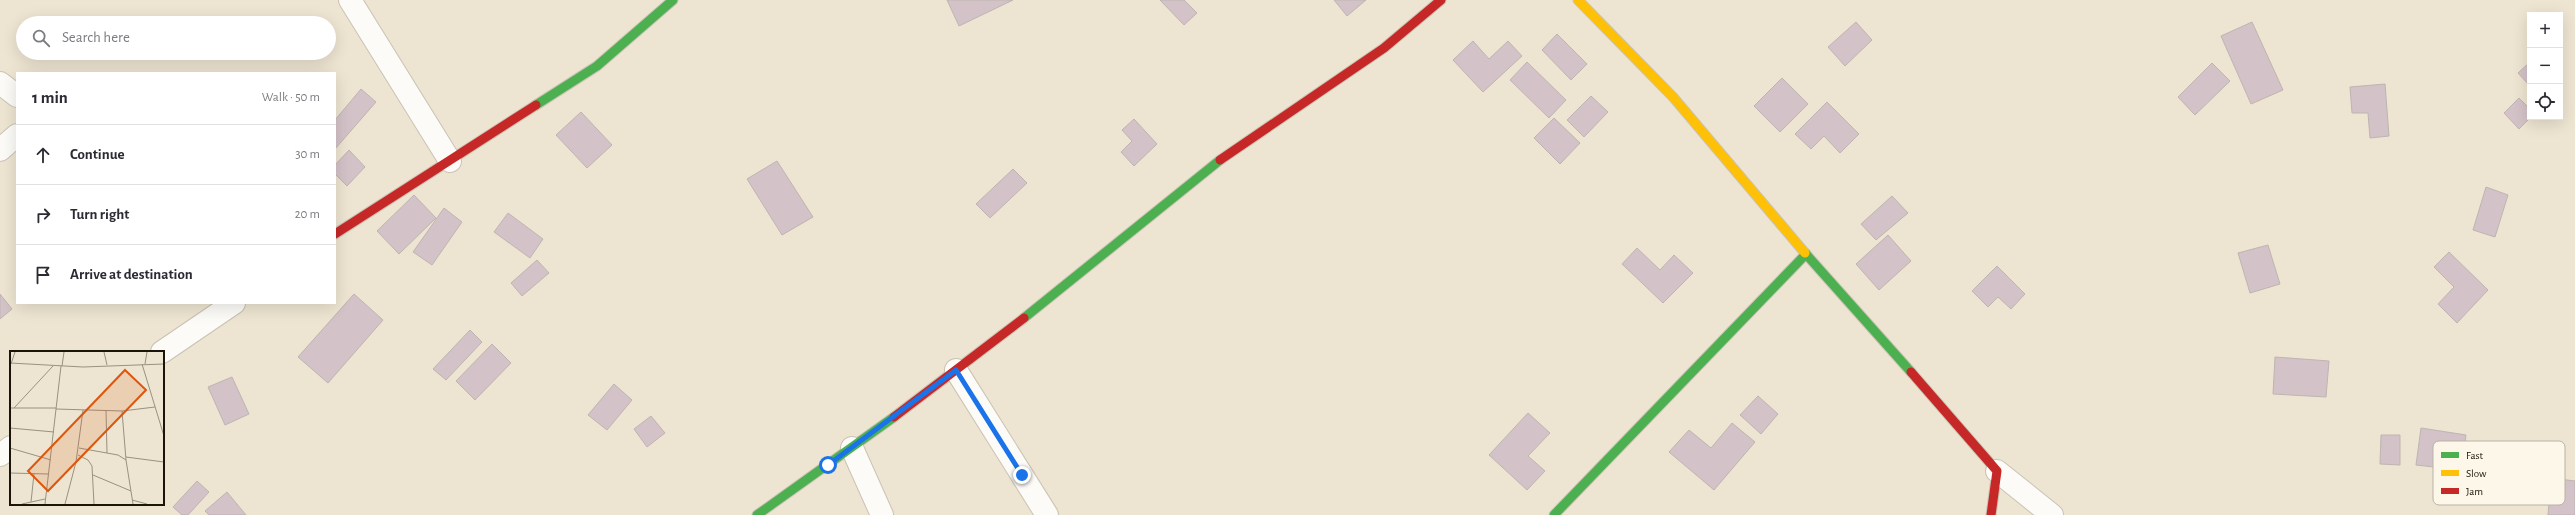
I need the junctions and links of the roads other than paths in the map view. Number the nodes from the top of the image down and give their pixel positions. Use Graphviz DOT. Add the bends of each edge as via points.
graph roads {
  1 [pos="350,0"];
  2 [pos="673,0"];
  3 [pos="1441,0"];
  4 [pos="1578,0"];
  5 [pos="0,83"];
  6 [pos="16,95"];
  7 [pos="16,136"];
  8 [pos="0,150"];
  9 [pos="450,161"];
  10 [pos="336,233"];
  11 [pos="1806,254"];
  12 [pos="226,305"];
  13 [pos="163,351"];
  14 [pos="956,370"];
  15 [pos="10,448"];
  16 [pos="852,448"];
  17 [pos="0,455"];
  18 [pos="1997,471"];
  19 [pos="757,515"];
  20 [pos="882,515"];
  21 [pos="1047,515"];
  22 [pos="1554,515"];
  23 [pos="1991,515"];
  24 [pos="2052,515"];
  1 -- 9 [label="street"];
  2 -- 9 [label="street" via="597,66"];
  3 -- 14 [label="street" via="1384,48 1203,171 1029,314"];
  4 -- 11 [label="street" via="1673,97"];
  5 -- 6 [label="street"];
  7 -- 8 [label="street"];
  9 -- 10 [label="street"];
  11 -- 18 [label="street"];
  11 -- 22 [label="street"];
  12 -- 13 [label="street"];
  14 -- 16 [label="street"];
  14 -- 21 [label="street"];
  15 -- 17 [label="street"];
  16 -- 19 [label="street"];
  16 -- 20 [label="street"];
  18 -- 23 [label="street"];
  18 -- 24 [label="street"];
}
